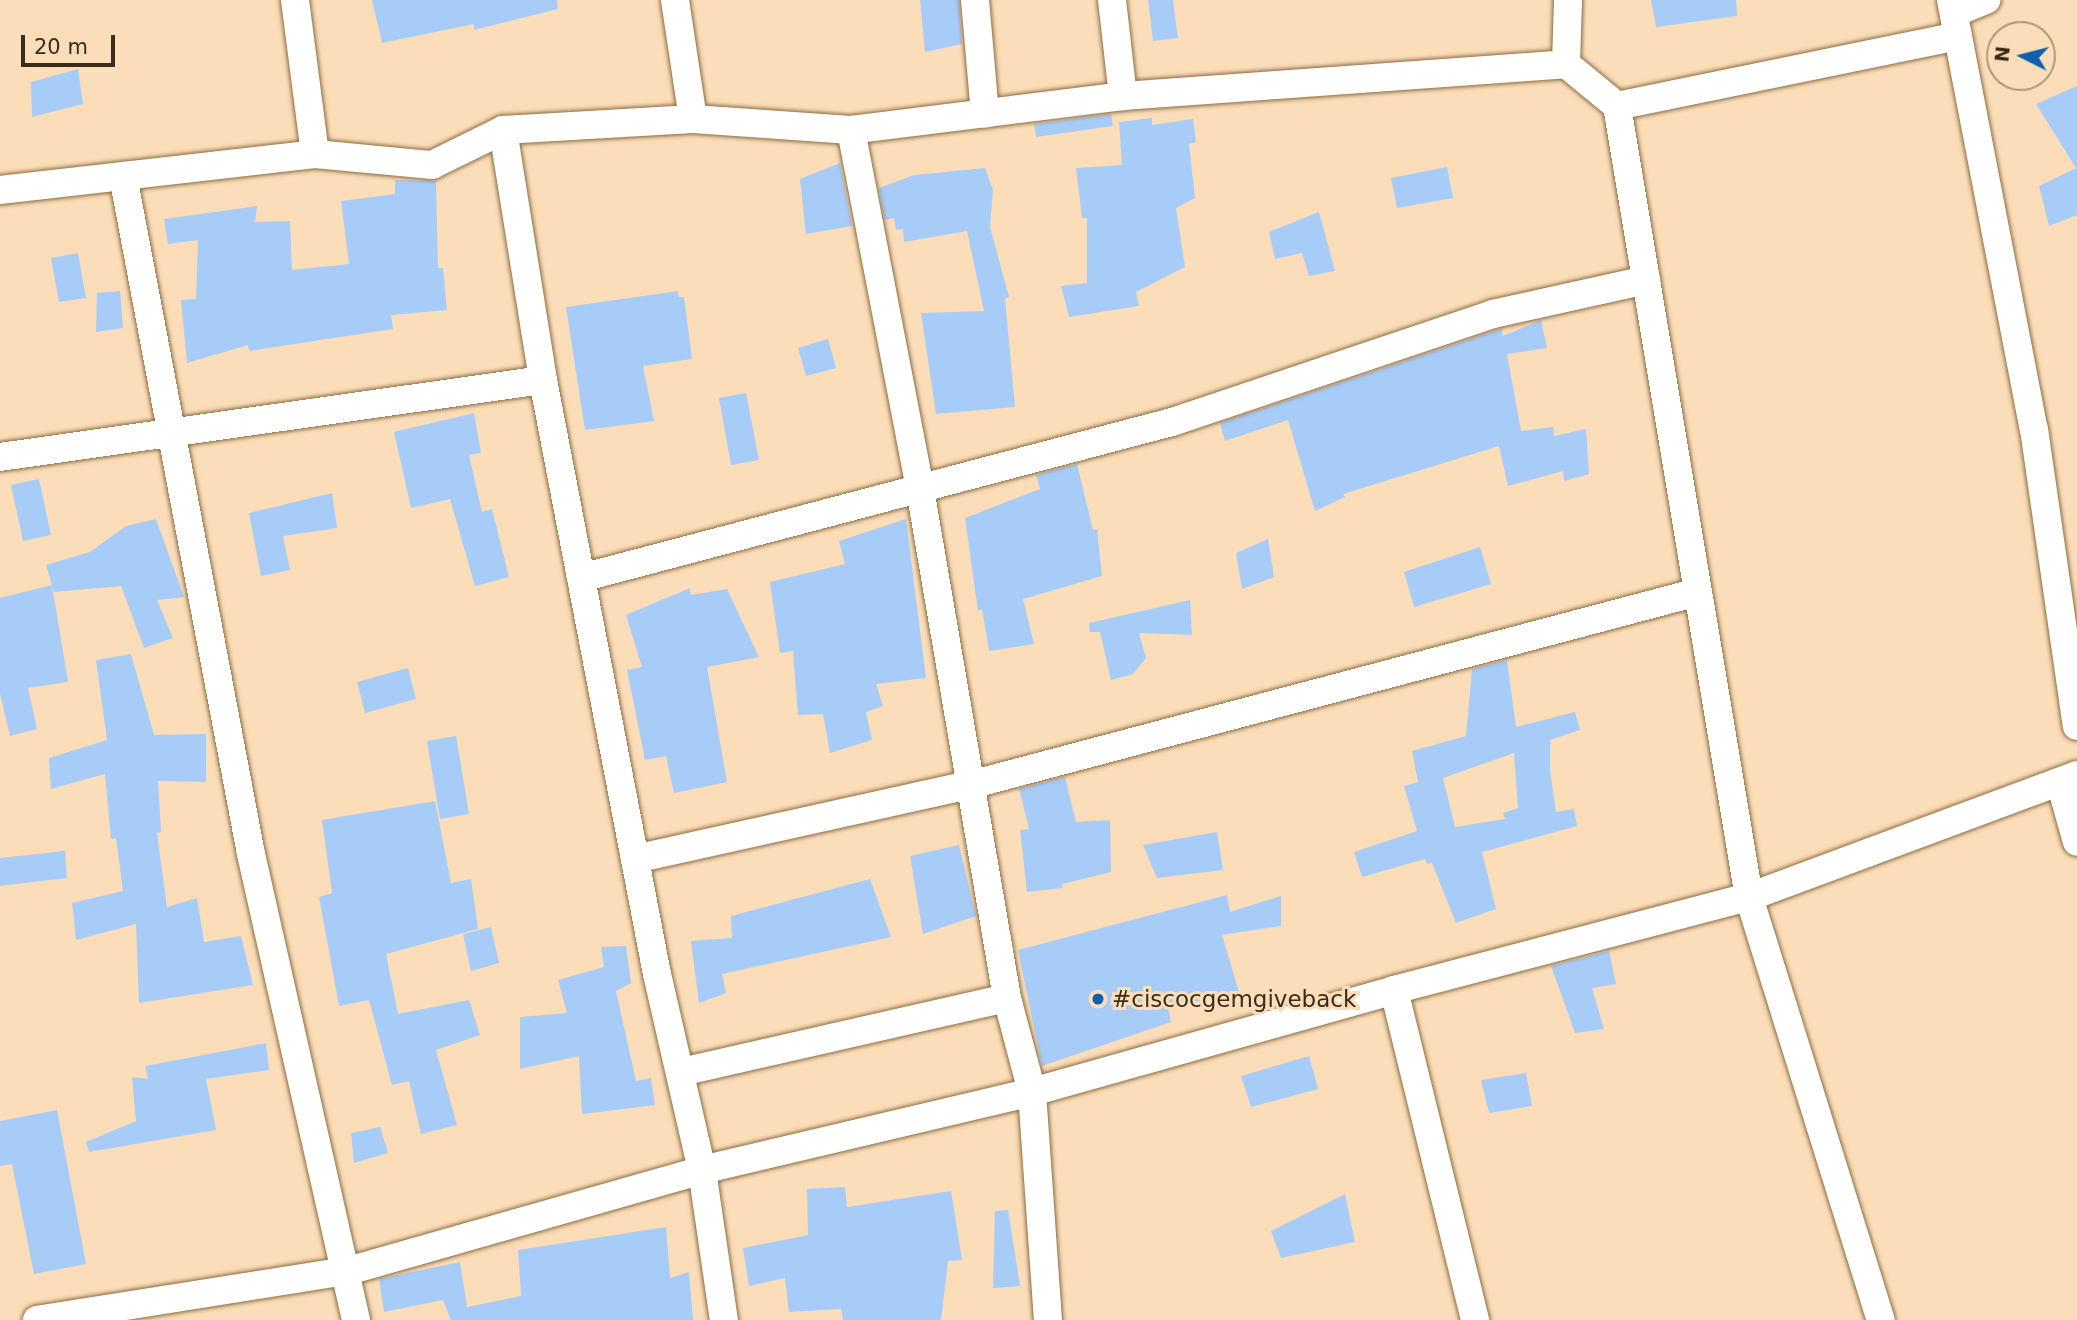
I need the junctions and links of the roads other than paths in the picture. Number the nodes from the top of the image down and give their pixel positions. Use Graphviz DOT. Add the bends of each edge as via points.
graph roads {
  1 [pos="295,0"];
  2 [pos="675,0"];
  3 [pos="975,0"];
  4 [pos="1112,0"];
  5 [pos="1568,0"];
  6 [pos="1987,0"];
  7 [pos="1955,16"];
  8 [pos="1566,64"];
  9 [pos="1123,96"];
  10 [pos="1617,106"];
  11 [pos="985,114"];
  12 [pos="693,119"];
  13 [pos="503,130"];
  14 [pos="851,130"];
  15 [pos="315,154"];
  16 [pos="123,176"];
  17 [pos="0,190"];
  18 [pos="1646,280"];
  19 [pos="543,380"];
  20 [pos="174,432"];
  21 [pos="0,457"];
  22 [pos="920,489"];
  23 [pos="581,578"];
  24 [pos="1698,592"];
  25 [pos="2077,726"];
  26 [pos="2068,779"];
  27 [pos="970,785"];
  28 [pos="2077,842"];
  29 [pos="635,859"];
  30 [pos="1749,897"];
  31 [pos="1394,989"];
  32 [pos="1007,998"];
  33 [pos="681,1072"];
  34 [pos="1032,1092"];
  35 [pos="702,1170"];
  36 [pos="348,1270"];
  37 [pos="37,1320"];
  38 [pos="356,1320"];
  39 [pos="724,1320"];
  40 [pos="1048,1320"];
  41 [pos="1475,1320"];
  42 [pos="1881,1320"];
  1 -- 15 [label="street"];
  2 -- 12 [label="street"];
  3 -- 11 [label="street"];
  4 -- 9 [label="street"];
  5 -- 8 [label="street"];
  6 -- 7 [label="street"];
  7 -- 10 [label="street"];
  7 -- 25 [label="street" via="2034,429"];
  8 -- 9 [label="street"];
  8 -- 10 [label="street"];
  9 -- 11 [label="street"];
  10 -- 18 [label="street"];
  11 -- 14 [label="street"];
  12 -- 13 [label="street"];
  12 -- 14 [label="street"];
  13 -- 15 [label="street" via="432,165"];
  13 -- 19 [label="street"];
  14 -- 22 [label="street"];
  15 -- 16 [label="street"];
  16 -- 17 [label="street"];
  16 -- 20 [label="street"];
  18 -- 22 [label="street" via="1493,314 1172,422"];
  18 -- 24 [label="street"];
  19 -- 20 [label="street"];
  19 -- 23 [label="street"];
  20 -- 21 [label="street"];
  20 -- 36 [label="street" via="251,854"];
  22 -- 23 [label="street"];
  22 -- 27 [label="street"];
  23 -- 29 [label="street"];
  24 -- 27 [label="street"];
  24 -- 30 [label="street"];
  26 -- 28 [label="street"];
  26 -- 30 [label="street"];
  27 -- 29 [label="street"];
  27 -- 32 [label="street"];
  29 -- 33 [label="street"];
  30 -- 31 [label="street"];
  30 -- 42 [label="street"];
  31 -- 34 [label="street"];
  31 -- 41 [label="street"];
  32 -- 33 [label="street"];
  32 -- 34 [label="street"];
  33 -- 35 [label="street"];
  34 -- 35 [label="street"];
  34 -- 40 [label="street"];
  35 -- 36 [label="street"];
  35 -- 39 [label="street"];
  36 -- 37 [label="street"];
  36 -- 38 [label="street"];
}
